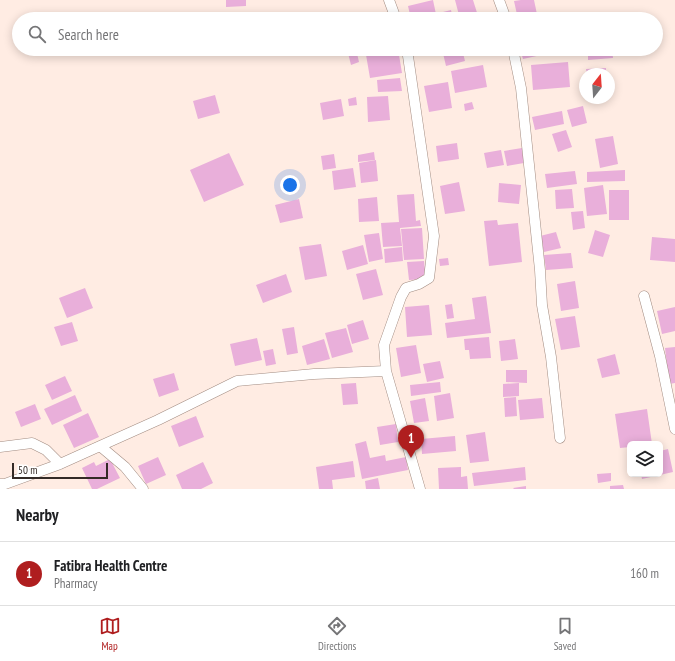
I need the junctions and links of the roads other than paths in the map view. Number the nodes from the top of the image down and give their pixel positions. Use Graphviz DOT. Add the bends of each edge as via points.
graph roads {
  1 [pos="389,0"];
  2 [pos="499,0"];
  3 [pos="393,12"];
  4 [pos="503,12"];
  5 [pos="408,56"];
  6 [pos="514,56"];
  7 [pos="644,296"];
  8 [pos="386,371"];
  9 [pos="675,429"];
  10 [pos="560,438"];
  11 [pos="100,446"];
  12 [pos="0,447"];
  13 [pos="60,464"];
  14 [pos="0,484"];
  15 [pos="143,489"];
  16 [pos="420,489"];
  1 -- 3 [label="street"];
  2 -- 4 [label="street"];
  5 -- 8 [label="street" via="433,242 429,278 406,288 400,297 384,345"];
  6 -- 10 [label="street" via="521,88 542,305"];
  7 -- 9 [label="street"];
  8 -- 11 [label="street" via="237,381"];
  8 -- 16 [label="street"];
  11 -- 13 [label="street"];
  11 -- 15 [label="street" via="125,467"];
  12 -- 13 [label="street" via="32,443 46,450"];
  13 -- 14 [label="street"];
}
